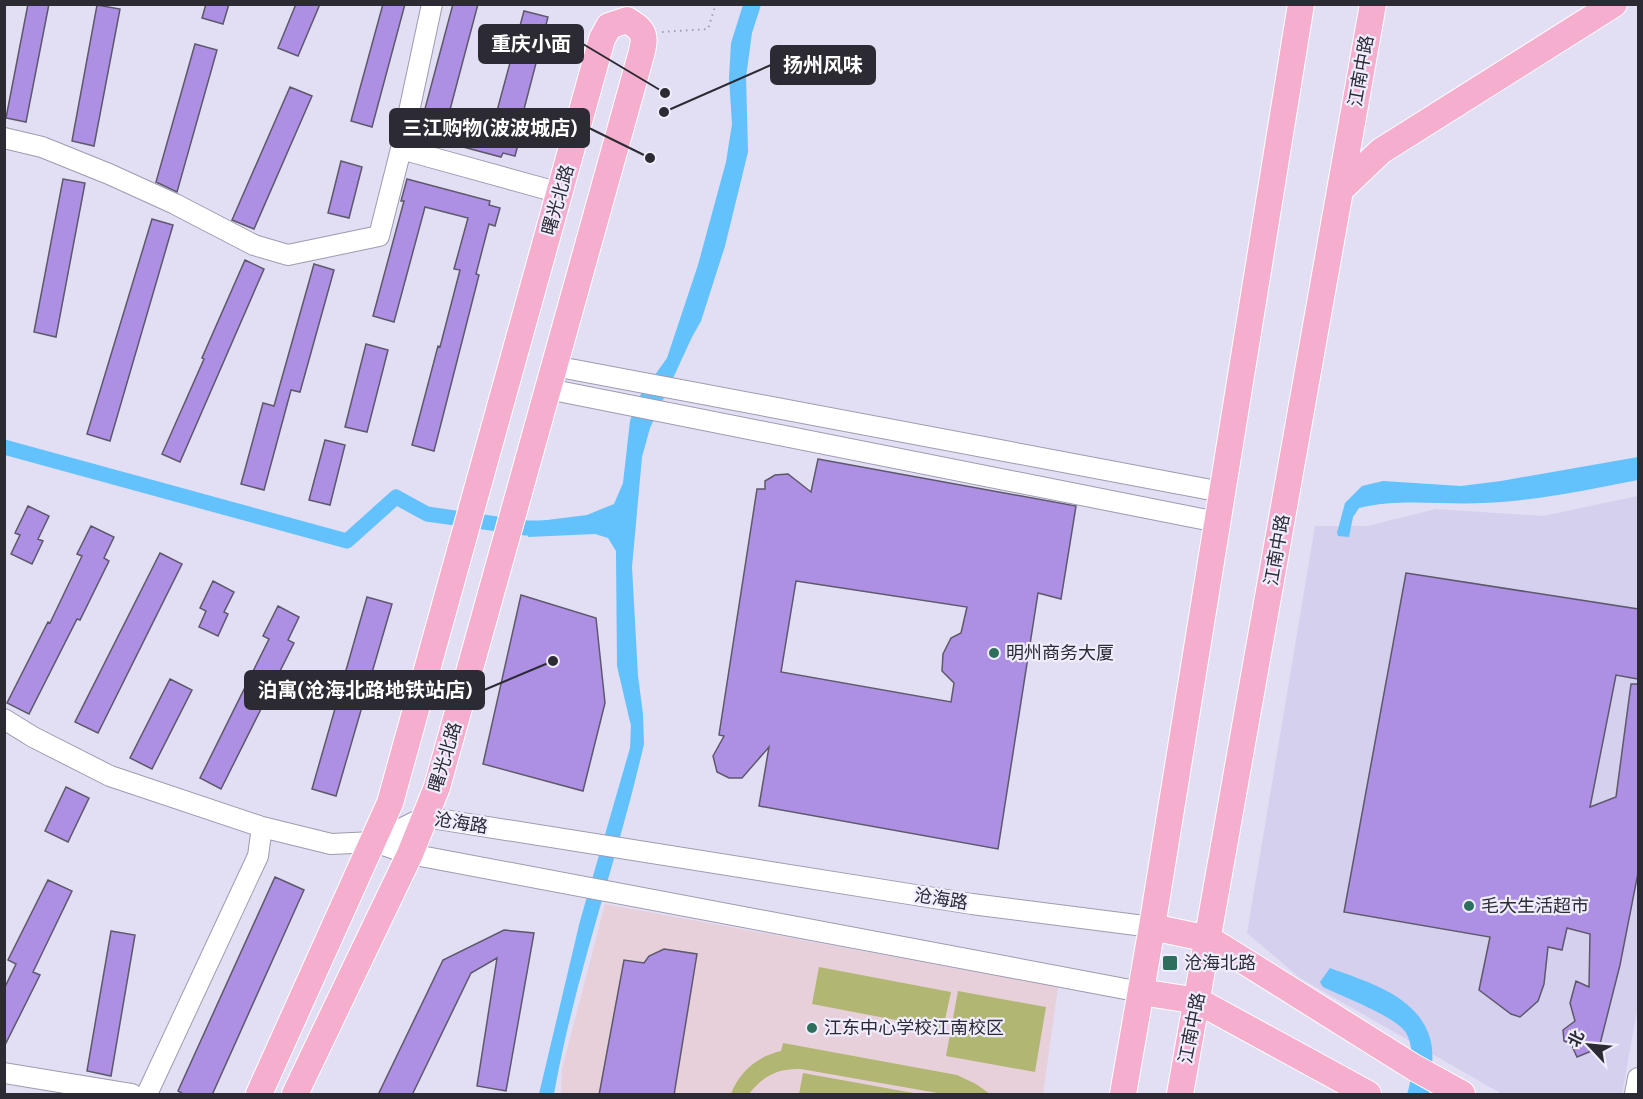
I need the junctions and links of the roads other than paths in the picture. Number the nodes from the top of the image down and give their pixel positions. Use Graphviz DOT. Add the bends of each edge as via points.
graph roads {
  1 [pos="432,4"];
  2 [pos="1301,4"];
  3 [pos="1372,4"];
  4 [pos="1614,4"];
  5 [pos="4,138"];
  6 [pos="401,149"];
  7 [pos="1340,190"];
  8 [pos="560,193"];
  9 [pos="551,377"];
  10 [pos="1222,492"];
  11 [pos="1217,522"];
  12 [pos="4,719"];
  13 [pos="425,817"];
  14 [pos="262,827"];
  15 [pos="374,842"];
  16 [pos="410,854"];
  17 [pos="1152,927"];
  18 [pos="1209,939"];
  19 [pos="1141,992"];
  20 [pos="1198,1001"];
  21 [pos="4,1072"];
  22 [pos="1638,1078"];
  23 [pos="132,1095"];
  24 [pos="147,1095"];
  25 [pos="259,1095"];
  26 [pos="295,1095"];
  27 [pos="1123,1095"];
  28 [pos="1180,1095"];
  29 [pos="1368,1095"];
  30 [pos="1462,1095"];
  31 [pos="1635,1095"];
  1 -- 6 [label="street"];
  2 -- 10 [label="main road"];
  3 -- 7 [label="main road, 江南中路"];
  4 -- 7 [label="main road" via="1380,151"];
  5 -- 6 [label="street" via="42,147 109,174 254,245 288,255 379,236"];
  6 -- 8 [label="street"];
  7 -- 18 [label="main road, 江南中路"];
  8 -- 9 [label="main road, 曙光北路" via="602,39 609,26 627,20 638,27 644,42"];
  8 -- 15 [label="main road, 曙光北路" via="390,803"];
  9 -- 10 [label="street" via="633,380"];
  9 -- 11 [label="street" via="626,405"];
  9 -- 13 [label="main road, 曙光北路" via="437,787"];
  10 -- 11 [label="main road"];
  11 -- 17 [label="main road"];
  12 -- 14 [label="street" via="110,776"];
  13 -- 15 [label="street, 沧海路"];
  13 -- 16 [label="main road, 曙光北路"];
  13 -- 17 [label="street, 沧海路" via="972,904"];
  14 -- 15 [label="street" via="331,844"];
  14 -- 24 [label="street" via="258,855"];
  15 -- 16 [label="street"];
  15 -- 25 [label="main road, 曙光北路"];
  16 -- 19 [label="street"];
  16 -- 26 [label="main road, 曙光北路"];
  17 -- 18 [label="main road, 沧海路"];
  17 -- 19 [label="main road"];
  18 -- 20 [label="main road, 江南中路"];
  18 -- 30 [label="main road, 沧海路"];
  19 -- 20 [label="main road"];
  19 -- 27 [label="main road"];
  20 -- 28 [label="main road, 江南中路"];
  20 -- 29 [label="main road"];
  21 -- 23 [label="street"];
  22 -- 31 [label="street"];
}
